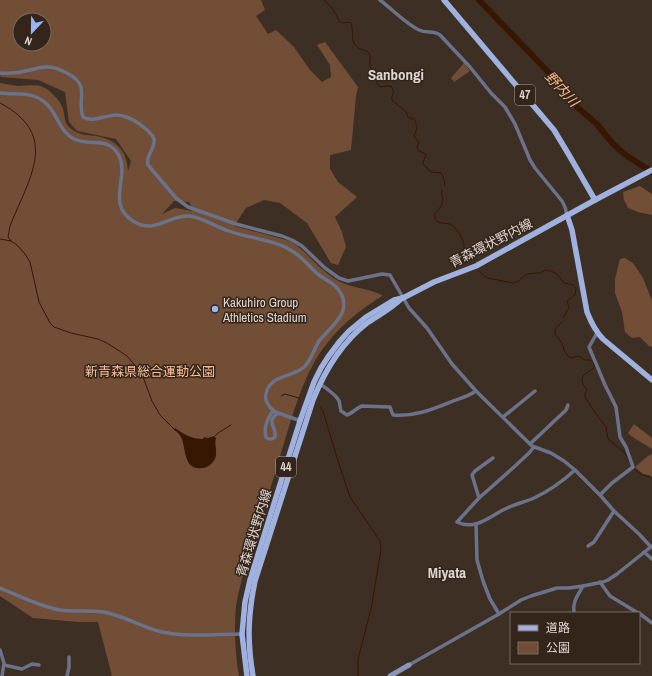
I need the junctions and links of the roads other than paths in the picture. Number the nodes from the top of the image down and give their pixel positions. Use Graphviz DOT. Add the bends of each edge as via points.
graph roads {
  1 [pos="380,0"];
  2 [pos="444,0"];
  3 [pos="0,73"];
  4 [pos="0,93"];
  5 [pos="652,170"];
  6 [pos="595,200"];
  7 [pos="567,215"];
  8 [pos="402,298"];
  9 [pos="597,333"];
  10 [pos="652,380"];
  11 [pos="320,384"];
  12 [pos="476,391"];
  13 [pos="535,391"];
  14 [pos="568,405"];
  15 [pos="273,410"];
  16 [pos="278,413"];
  17 [pos="503,417"];
  18 [pos="303,422"];
  19 [pos="275,431"];
  20 [pos="265,432"];
  21 [pos="530,444"];
  22 [pos="534,446"];
  23 [pos="493,458"];
  24 [pos="575,470"];
  25 [pos="600,495"];
  26 [pos="479,498"];
  27 [pos="614,511"];
  28 [pos="476,524"];
  29 [pos="588,546"];
  30 [pos="651,546"];
  31 [pos="644,552"];
  32 [pos="652,559"];
  33 [pos="600,582"];
  34 [pos="583,586"];
  35 [pos="0,588"];
  36 [pos="574,612"];
  37 [pos="637,612"];
  38 [pos="498,614"];
  39 [pos="640,614"];
  40 [pos="652,623"];
  41 [pos="245,633"];
  42 [pos="0,650"];
  43 [pos="69,657"];
  44 [pos="4,665"];
  45 [pos="39,665"];
  46 [pos="409,665"];
  47 [pos="2,676"];
  48 [pos="67,676"];
  49 [pos="247,676"];
  50 [pos="253,676"];
  51 [pos="390,676"];
  1 -- 7 [label="street" via="413,28 440,35 505,107 530,160 562,201"];
  2 -- 6 [label="main road, 47" via="554,130"];
  3 -- 8 [label="street" via="10,74 51,67 76,78 81,88 83,117 87,120 120,115 140,124 153,136 154,145 148,165 182,203 236,224 292,240 343,280 390,275"];
  4 -- 15 [label="street" via="37,97 51,108 68,135 85,142 105,143 115,150 122,167 118,195 124,213 134,222 154,226 178,217 193,217 230,232 276,244 296,254 342,294 343,309 340,319 320,341 308,363 300,370 270,384 265,397"];
  5 -- 6 [label="main road, 44"];
  6 -- 7 [label="main road, 44"];
  7 -- 8 [label="main road, 青森環状野内線 / 44" via="476,266"];
  7 -- 9 [label="main road" via="587,312"];
  8 -- 11 [label="main road, 青森環状野内線 / 44" via="347,342"];
  8 -- 12 [label="street"];
  8 -- 18 [label="main road, 青森環状野内線 / 44" via="366,317 340,341 314,382"];
  9 -- 10 [label="main road"];
  9 -- 25 [label="street" via="589,347 616,407 620,437 633,467"];
  11 -- 12 [label="street" via="337,398 341,411 346,415 362,406 390,407 393,415 400,416 422,413"];
  11 -- 18 [label="main road, 青森環状野内線 / 44"];
  12 -- 17 [label="street"];
  13 -- 17 [label="street"];
  14 -- 21 [label="street" via="566,410"];
  15 -- 16 [label="street"];
  15 -- 20 [label="street"];
  16 -- 18 [label="street"];
  16 -- 19 [label="street" via="271,420"];
  17 -- 21 [label="street"];
  18 -- 41 [label="main road, 青森環状野内線 / 44" via="250,580 245,602"];
  19 -- 20 [label="street" via="268,429"];
  19 -- 20 [label="street" via="275,437 272,439 266,437"];
  21 -- 22 [label="street"];
  22 -- 24 [label="street" via="558,457"];
  22 -- 26 [label="street"];
  23 -- 26 [label="street" via="472,475"];
  24 -- 25 [label="street"];
  24 -- 28 [label="street" via="540,496 499,511"];
  25 -- 27 [label="street"];
  26 -- 28 [label="street" via="457,522"];
  27 -- 29 [label="street" via="594,542"];
  27 -- 30 [label="street"];
  28 -- 38 [label="street" via="476,560"];
  30 -- 31 [label="street"];
  31 -- 32 [label="street"];
  31 -- 33 [label="street" via="617,574"];
  33 -- 34 [label="street"];
  33 -- 37 [label="street" via="610,596"];
  34 -- 36 [label="street" via="574,603"];
  34 -- 38 [label="street" via="557,588 531,596"];
  35 -- 41 [label="street" via="46,606 62,610 113,614 169,633"];
  38 -- 46 [label="street"];
  39 -- 40 [label="street"];
  41 -- 49 [label="main road, 青森環状野内線 / 44"];
  41 -- 50 [label="main road, 青森環状野内線 / 44"];
  42 -- 44 [label="street"];
  43 -- 48 [label="street"];
  44 -- 45 [label="street" via="22,669 32,664"];
  44 -- 47 [label="street"];
  46 -- 51 [label="street"];
}
